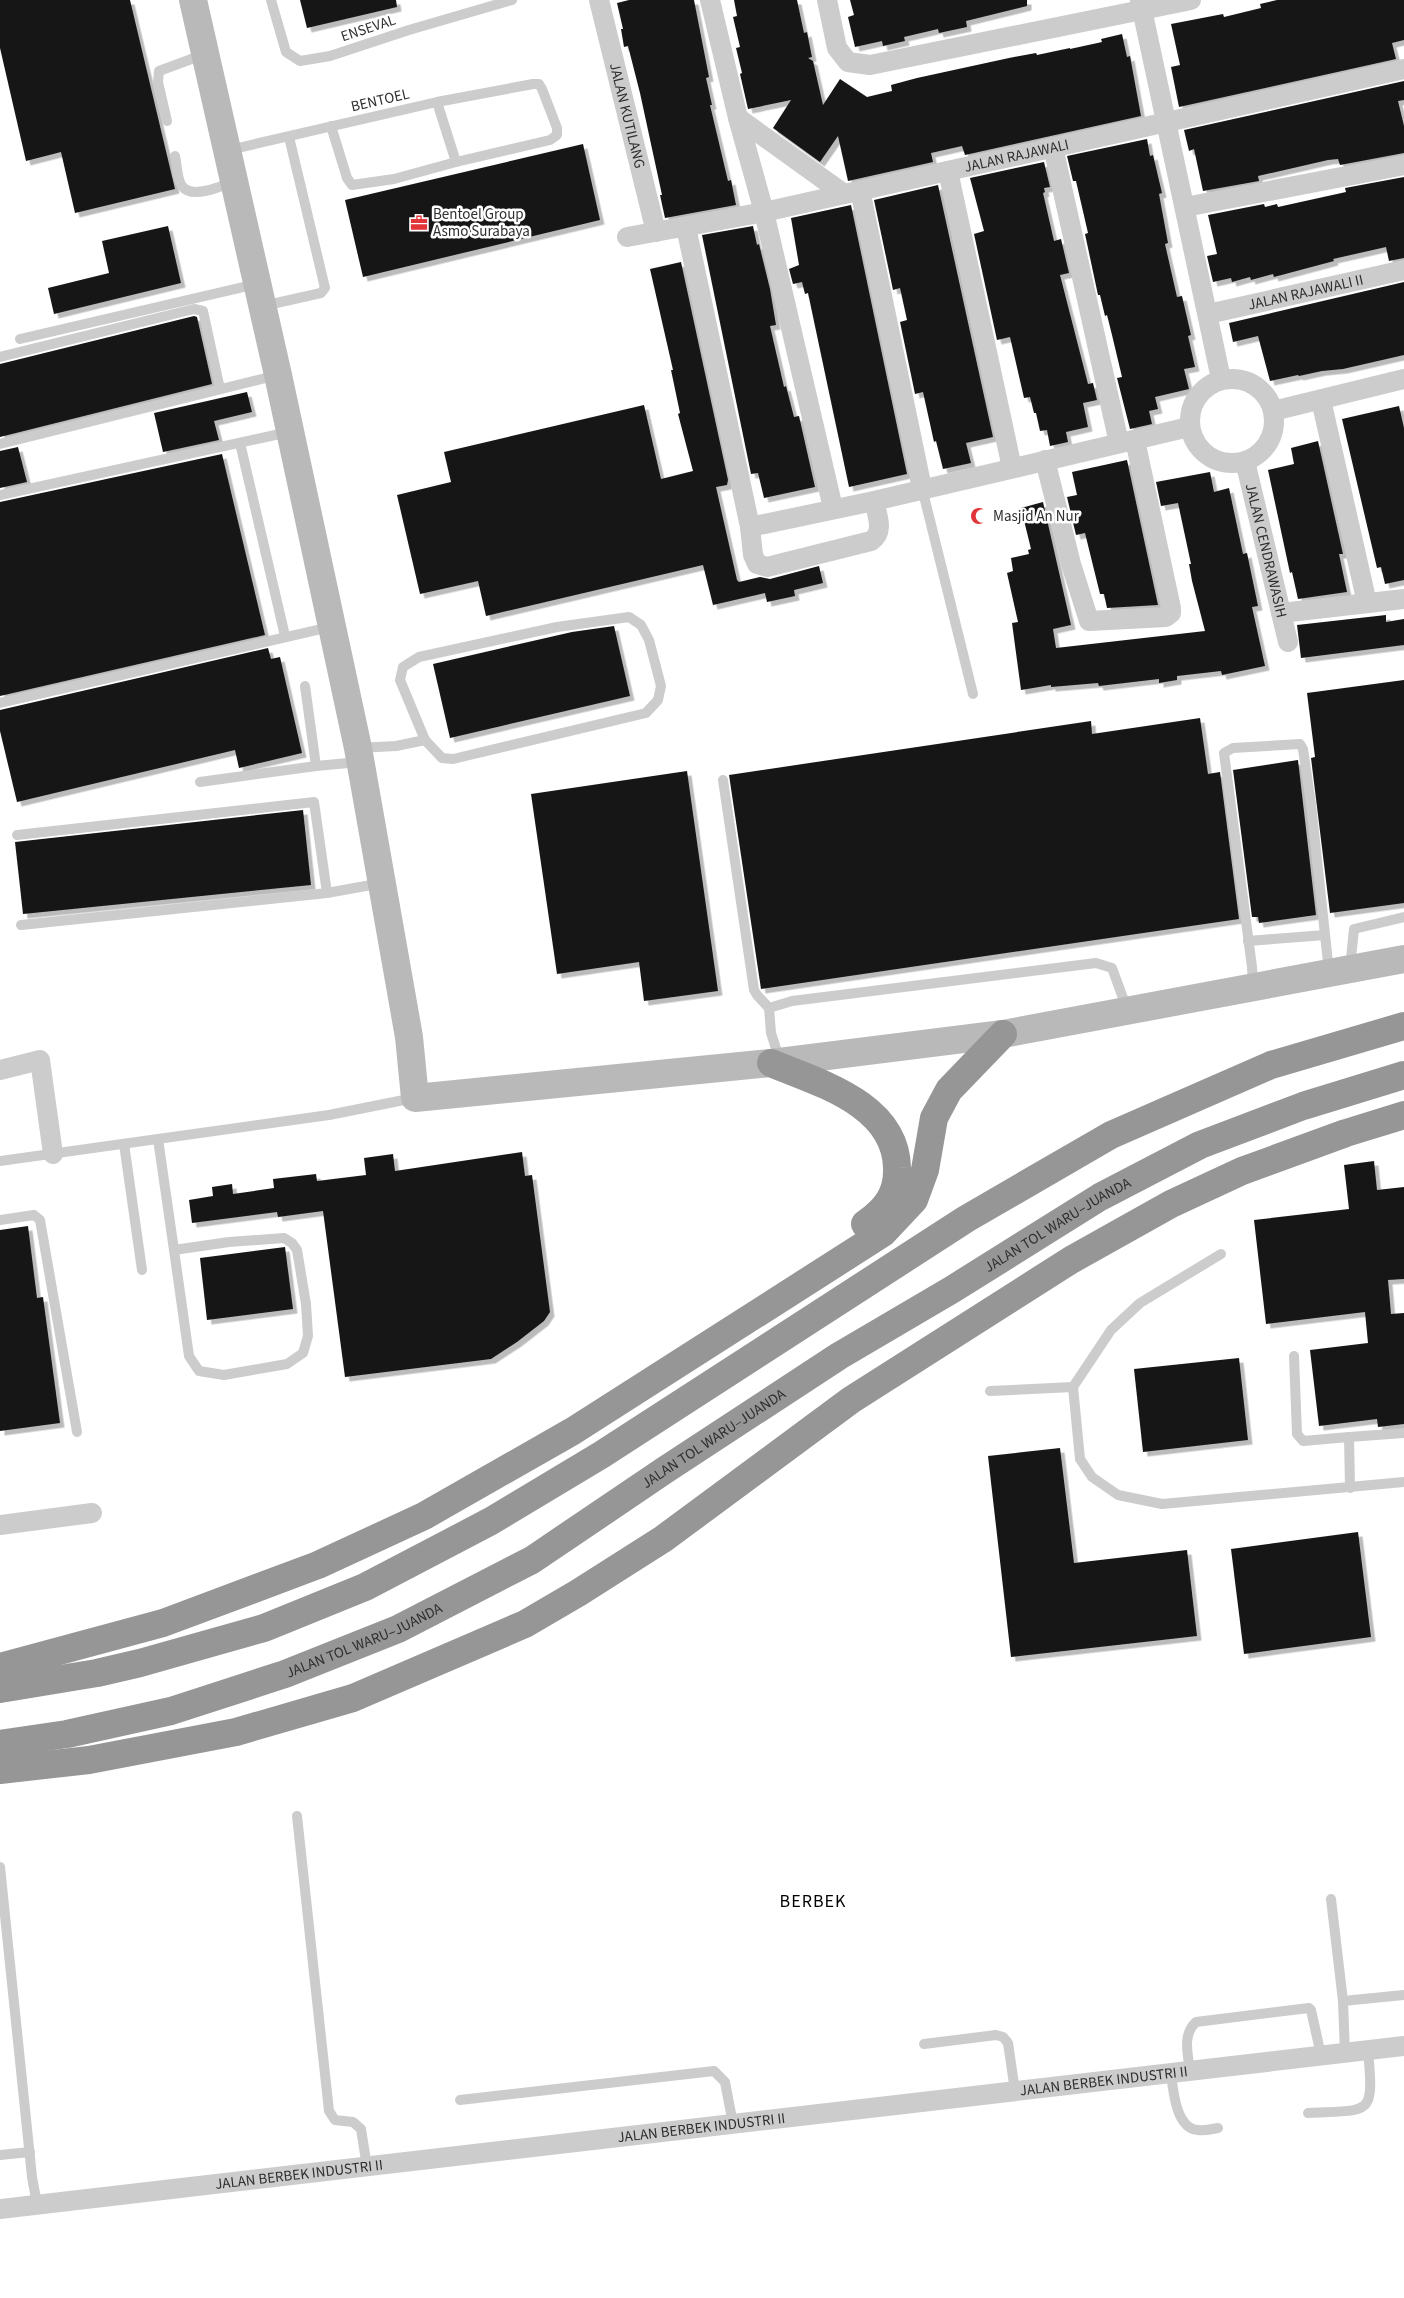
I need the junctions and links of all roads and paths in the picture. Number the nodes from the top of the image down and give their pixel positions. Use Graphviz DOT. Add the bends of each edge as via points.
graph roads {
  1 [pos="194,0"];
  2 [pos="271,0"];
  3 [pos="512,0"];
  4 [pos="598,0"];
  5 [pos="710,0"];
  6 [pos="827,0"];
  7 [pos="1191,0"];
  8 [pos="1141,5"];
  9 [pos="206,54"];
  10 [pos="1404,69"];
  11 [pos="437,102"];
  12 [pos="738,118"];
  13 [pos="167,121"];
  14 [pos="1167,122"];
  15 [pos="331,126"];
  16 [pos="289,137"];
  17 [pos="1053,147"];
  18 [pos="228,150"];
  19 [pos="175,156"];
  20 [pos="456,162"];
  21 [pos="1404,165"];
  22 [pos="948,171"];
  23 [pos="235,181"];
  24 [pos="852,192"];
  25 [pos="1185,207"];
  26 [pos="764,212"];
  27 [pos="686,227"];
  28 [pos="656,232"];
  29 [pos="627,238"];
  30 [pos="1404,270"];
  31 [pos="260,295"];
  32 [pos="1208,314"];
  33 [pos="20,339"];
  34 [pos="0,357"];
  35 [pos="278,375"];
  36 [pos="1404,379"];
  37 [pos="1220,380"];
  38 [pos="220,389"];
  39 [pos="1321,400"];
  40 [pos="1274,411"];
  41 [pos="1189,428"];
  42 [pos="290,432"];
  43 [pos="1127,441"];
  44 [pos="240,443"];
  45 [pos="0,444"];
  46 [pos="1045,460"];
  47 [pos="1245,460"];
  48 [pos="1012,468"];
  49 [pos="922,488"];
  50 [pos="0,495"];
  51 [pos="874,501"];
  52 [pos="833,508"];
  53 [pos="750,527"];
  54 [pos="1404,600"];
  55 [pos="1367,604"];
  56 [pos="1281,613"];
  57 [pos="332,627"];
  58 [pos="285,636"];
  59 [pos="1288,642"];
  60 [pos="305,686"];
  61 [pos="973,694"];
  62 [pos="0,703"];
  63 [pos="425,740"];
  64 [pos="359,755"];
  65 [pos="316,766"];
  66 [pos="723,780"];
  67 [pos="200,782"];
  68 [pos="17,835"];
  69 [pos="383,883"];
  70 [pos="242,892"];
  71 [pos="327,892"];
  72 [pos="243,903"];
  73 [pos="1404,917"];
  74 [pos="21,925"];
  75 [pos="1326,935"];
  76 [pos="1248,942"];
  77 [pos="1404,959"];
  78 [pos="1340,971"];
  79 [pos="1253,987"];
  80 [pos="769,1008"];
  81 [pos="1128,1010"];
  82 [pos="1404,1026"];
  83 [pos="1003,1034"];
  84 [pos="775,1063"];
  85 [pos="0,1070"];
  86 [pos="1404,1075"];
  87 [pos="416,1098"];
  88 [pos="1404,1115"];
  89 [pos="158,1139"];
  90 [pos="124,1144"];
  91 [pos="53,1154"];
  92 [pos="0,1161"];
  93 [pos="0,1220"];
  94 [pos="174,1250"];
  95 [pos="1221,1254"];
  96 [pos="142,1270"];
  97 [pos="1294,1356"];
  98 [pos="1073,1387"];
  99 [pos="990,1390"];
  100 [pos="637,1391"];
  101 [pos="77,1432"];
  102 [pos="1404,1433"];
  103 [pos="1349,1437"];
  104 [pos="1404,1482"];
  105 [pos="1350,1488"];
  106 [pos="92,1513"];
  107 [pos="0,1525"];
  108 [pos="0,1667"];
  109 [pos="0,1689"];
  110 [pos="0,1744"];
  111 [pos="0,1770"];
  112 [pos="296,1816"];
  113 [pos="0,1868"];
  114 [pos="1332,1899"];
  115 [pos="1404,1995"];
  116 [pos="1343,2001"];
  117 [pos="924,2044"];
  118 [pos="1404,2046"];
  119 [pos="1368,2050"];
  120 [pos="1345,2053"];
  121 [pos="1321,2055"];
  122 [pos="1180,2072"];
  123 [pos="1015,2091"];
  124 [pos="460,2100"];
  125 [pos="1308,2113"];
  126 [pos="733,2124"];
  127 [pos="1218,2128"];
  128 [pos="30,2152"];
  129 [pos="0,2156"];
  130 [pos="367,2167"];
  131 [pos="37,2204"];
  132 [pos="0,2209"];
  1 -- 9 [label="street"];
  2 -- 3 [label="lane, ENSEVAL" via="286,52 300,61 330,56"];
  4 -- 28 [label="street, JALAN KUTILANG"];
  5 -- 12 [label="street"];
  6 -- 8 [label="street" via="837,48 848,62 870,66"];
  7 -- 8 [label="street"];
  8 -- 14 [label="street"];
  9 -- 13 [label="lane" via="159,71 158,82"];
  9 -- 18 [label="street"];
  10 -- 14 [label="street, JALAN RAJAWALI"];
  11 -- 15 [label="lane, BENTOEL"];
  11 -- 20 [label="lane"];
  11 -- 20 [label="lane, BENTOEL" via="539,84 558,128 557,135 550,140"];
  12 -- 24 [label="street"];
  12 -- 26 [label="street"];
  14 -- 17 [label="street, JALAN RAJAWALI"];
  14 -- 25 [label="street"];
  15 -- 16 [label="lane, BENTOEL"];
  15 -- 20 [label="lane" via="352,185 394,179"];
  16 -- 18 [label="lane, BENTOEL"];
  16 -- 31 [label="lane" via="325,288 320,293"];
  17 -- 22 [label="street, JALAN RAJAWALI"];
  17 -- 43 [label="street"];
  18 -- 23 [label="street"];
  19 -- 23 [label="lane" via="182,186 188,191 197,192"];
  21 -- 25 [label="street"];
  22 -- 24 [label="street, JALAN RAJAWALI"];
  22 -- 48 [label="street"];
  23 -- 31 [label="street"];
  24 -- 26 [label="street, JALAN RAJAWALI"];
  24 -- 49 [label="street"];
  25 -- 32 [label="street"];
  26 -- 27 [label="street, JALAN RAJAWALI"];
  26 -- 52 [label="street"];
  27 -- 28 [label="street, JALAN RAJAWALI"];
  27 -- 53 [label="street"];
  28 -- 29 [label="street, JALAN RAJAWALI"];
  30 -- 32 [label="street, JALAN RAJAWALI II"];
  31 -- 33 [label="lane"];
  31 -- 35 [label="street"];
  32 -- 37 [label="street"];
  34 -- 38 [label="lane" via="194,309 203,311"];
  35 -- 38 [label="lane"];
  35 -- 42 [label="street"];
  36 -- 39 [label="street"];
  37 -- 40 [label="street" via="1238,378 1254,384"];
  37 -- 41 [label="street" via="1206,386 1196,398 1190,412"];
  38 -- 45 [label="lane"];
  39 -- 40 [label="street"];
  39 -- 55 [label="street"];
  40 -- 47 [label="street" via="1274,424 1265,446"];
  41 -- 43 [label="street"];
  41 -- 47 [label="street" via="1200,449 1210,457 1221,462"];
  42 -- 44 [label="lane"];
  42 -- 57 [label="street"];
  43 -- 46 [label="street"];
  43 -- 46 [label="street" via="1172,608 1166,617 1089,621"];
  44 -- 50 [label="lane"];
  44 -- 58 [label="lane"];
  46 -- 48 [label="street"];
  47 -- 56 [label="street, JALAN CENDRAWASIH"];
  48 -- 49 [label="street"];
  49 -- 51 [label="street"];
  49 -- 61 [label="lane"];
  51 -- 52 [label="street"];
  51 -- 53 [label="street" via="880,531 871,541 767,567 758,564 753,555"];
  52 -- 53 [label="street"];
  54 -- 55 [label="street"];
  55 -- 56 [label="street"];
  56 -- 59 [label="street, JALAN CENDRAWASIH"];
  57 -- 58 [label="lane"];
  57 -- 64 [label="street"];
  58 -- 62 [label="lane"];
  60 -- 65 [label="lane"];
  63 -- 63 [label="lane" via="442,758 453,759 646,713 658,700 661,686 649,640 641,624 629,616 557,627 419,657 403,667 400,680"];
  63 -- 64 [label="lane"];
  64 -- 65 [label="lane"];
  64 -- 69 [label="street"];
  65 -- 67 [label="lane"];
  66 -- 80 [label="lane" via="754,990"];
  68 -- 71 [label="lane" via="314,802"];
  69 -- 71 [label="lane"];
  69 -- 87 [label="street"];
  70 -- 72 [label="lane"];
  71 -- 72 [label="lane"];
  72 -- 74 [label="lane"];
  73 -- 78 [label="lane" via="1354,929"];
  75 -- 76 [label="lane"];
  75 -- 76 [label="lane" via="1303,749 1300,744 1233,748 1224,752"];
  75 -- 78 [label="lane"];
  76 -- 79 [label="lane"];
  77 -- 78 [label="street"];
  78 -- 79 [label="street"];
  79 -- 81 [label="street"];
  80 -- 81 [label="lane" via="792,1001 1096,963 1112,968"];
  80 -- 84 [label="lane"];
  81 -- 83 [label="street"];
  82 -- 109 [label="highway" via="1271,1065 1110,1136 966,1219 602,1455 491,1521 365,1588 264,1628 140,1663"];
  83 -- 84 [label="street"];
  83 -- 100 [label="highway" via="949,1090 934,1118 925,1170 914,1200 898,1219 883,1233"];
  84 -- 87 [label="street"];
  84 -- 100 [label="highway" via="832,1088 871,1113 890,1136 897,1158 898,1178 892,1195 881,1213 856,1231 701,1332"];
  85 -- 91 [label="street" via="40,1060"];
  86 -- 110 [label="highway, JALAN TOL WARU–JUANDA" via="1302,1106 1200,1145 1100,1197 839,1356 532,1560 398,1629 285,1674 171,1711 66,1734"];
  87 -- 89 [label="lane" via="329,1115"];
  88 -- 111 [label="highway" via="1242,1171 1171,1204 1071,1260 851,1400 663,1539 525,1624 354,1698 236,1732 89,1760"];
  89 -- 90 [label="lane"];
  89 -- 94 [label="lane"];
  90 -- 91 [label="lane"];
  90 -- 96 [label="lane"];
  91 -- 92 [label="lane"];
  93 -- 101 [label="lane" via="34,1215 40,1220"];
  94 -- 94 [label="lane" via="189,1356 199,1371 224,1375 287,1364 303,1353 308,1336 306,1304 297,1250 292,1243 284,1238"];
  95 -- 98 [label="lane" via="1140,1303 1110,1330"];
  97 -- 103 [label="lane" via="1296,1434 1303,1441"];
  98 -- 99 [label="lane"];
  98 -- 105 [label="lane" via="1080,1459 1092,1476 1118,1495 1162,1504"];
  100 -- 108 [label="highway" via="496,1477 424,1516 318,1565 163,1623"];
  102 -- 103 [label="lane"];
  103 -- 105 [label="lane"];
  104 -- 105 [label="lane"];
  106 -- 107 [label="street"];
  112 -- 130 [label="lane" via="329,2111 335,2120 353,2122 361,2130"];
  113 -- 128 [label="lane"];
  114 -- 116 [label="lane"];
  115 -- 116 [label="lane"];
  116 -- 120 [label="lane"];
  117 -- 123 [label="lane" via="996,2035 1003,2037 1008,2043"];
  118 -- 119 [label="street, JALAN BERBEK INDUSTRI II"];
  119 -- 120 [label="street, JALAN BERBEK INDUSTRI II"];
  119 -- 125 [label="lane" via="1371,2095 1366,2106 1356,2111"];
  120 -- 121 [label="street, JALAN BERBEK INDUSTRI II"];
  121 -- 122 [label="street, JALAN BERBEK INDUSTRI II"];
  121 -- 122 [label="lane" via="1311,2010 1290,2010 1196,2022 1190,2027"];
  122 -- 123 [label="street, JALAN BERBEK INDUSTRI II"];
  122 -- 127 [label="lane" via="1179,2112 1185,2124 1197,2130"];
  123 -- 126 [label="street, JALAN BERBEK INDUSTRI II"];
  124 -- 126 [label="lane" via="714,2070 725,2082"];
  126 -- 130 [label="street, JALAN BERBEK INDUSTRI II"];
  128 -- 129 [label="lane"];
  128 -- 131 [label="lane"];
  130 -- 131 [label="street, JALAN BERBEK INDUSTRI II"];
  131 -- 132 [label="street, JALAN BERBEK INDUSTRI II"];
}
